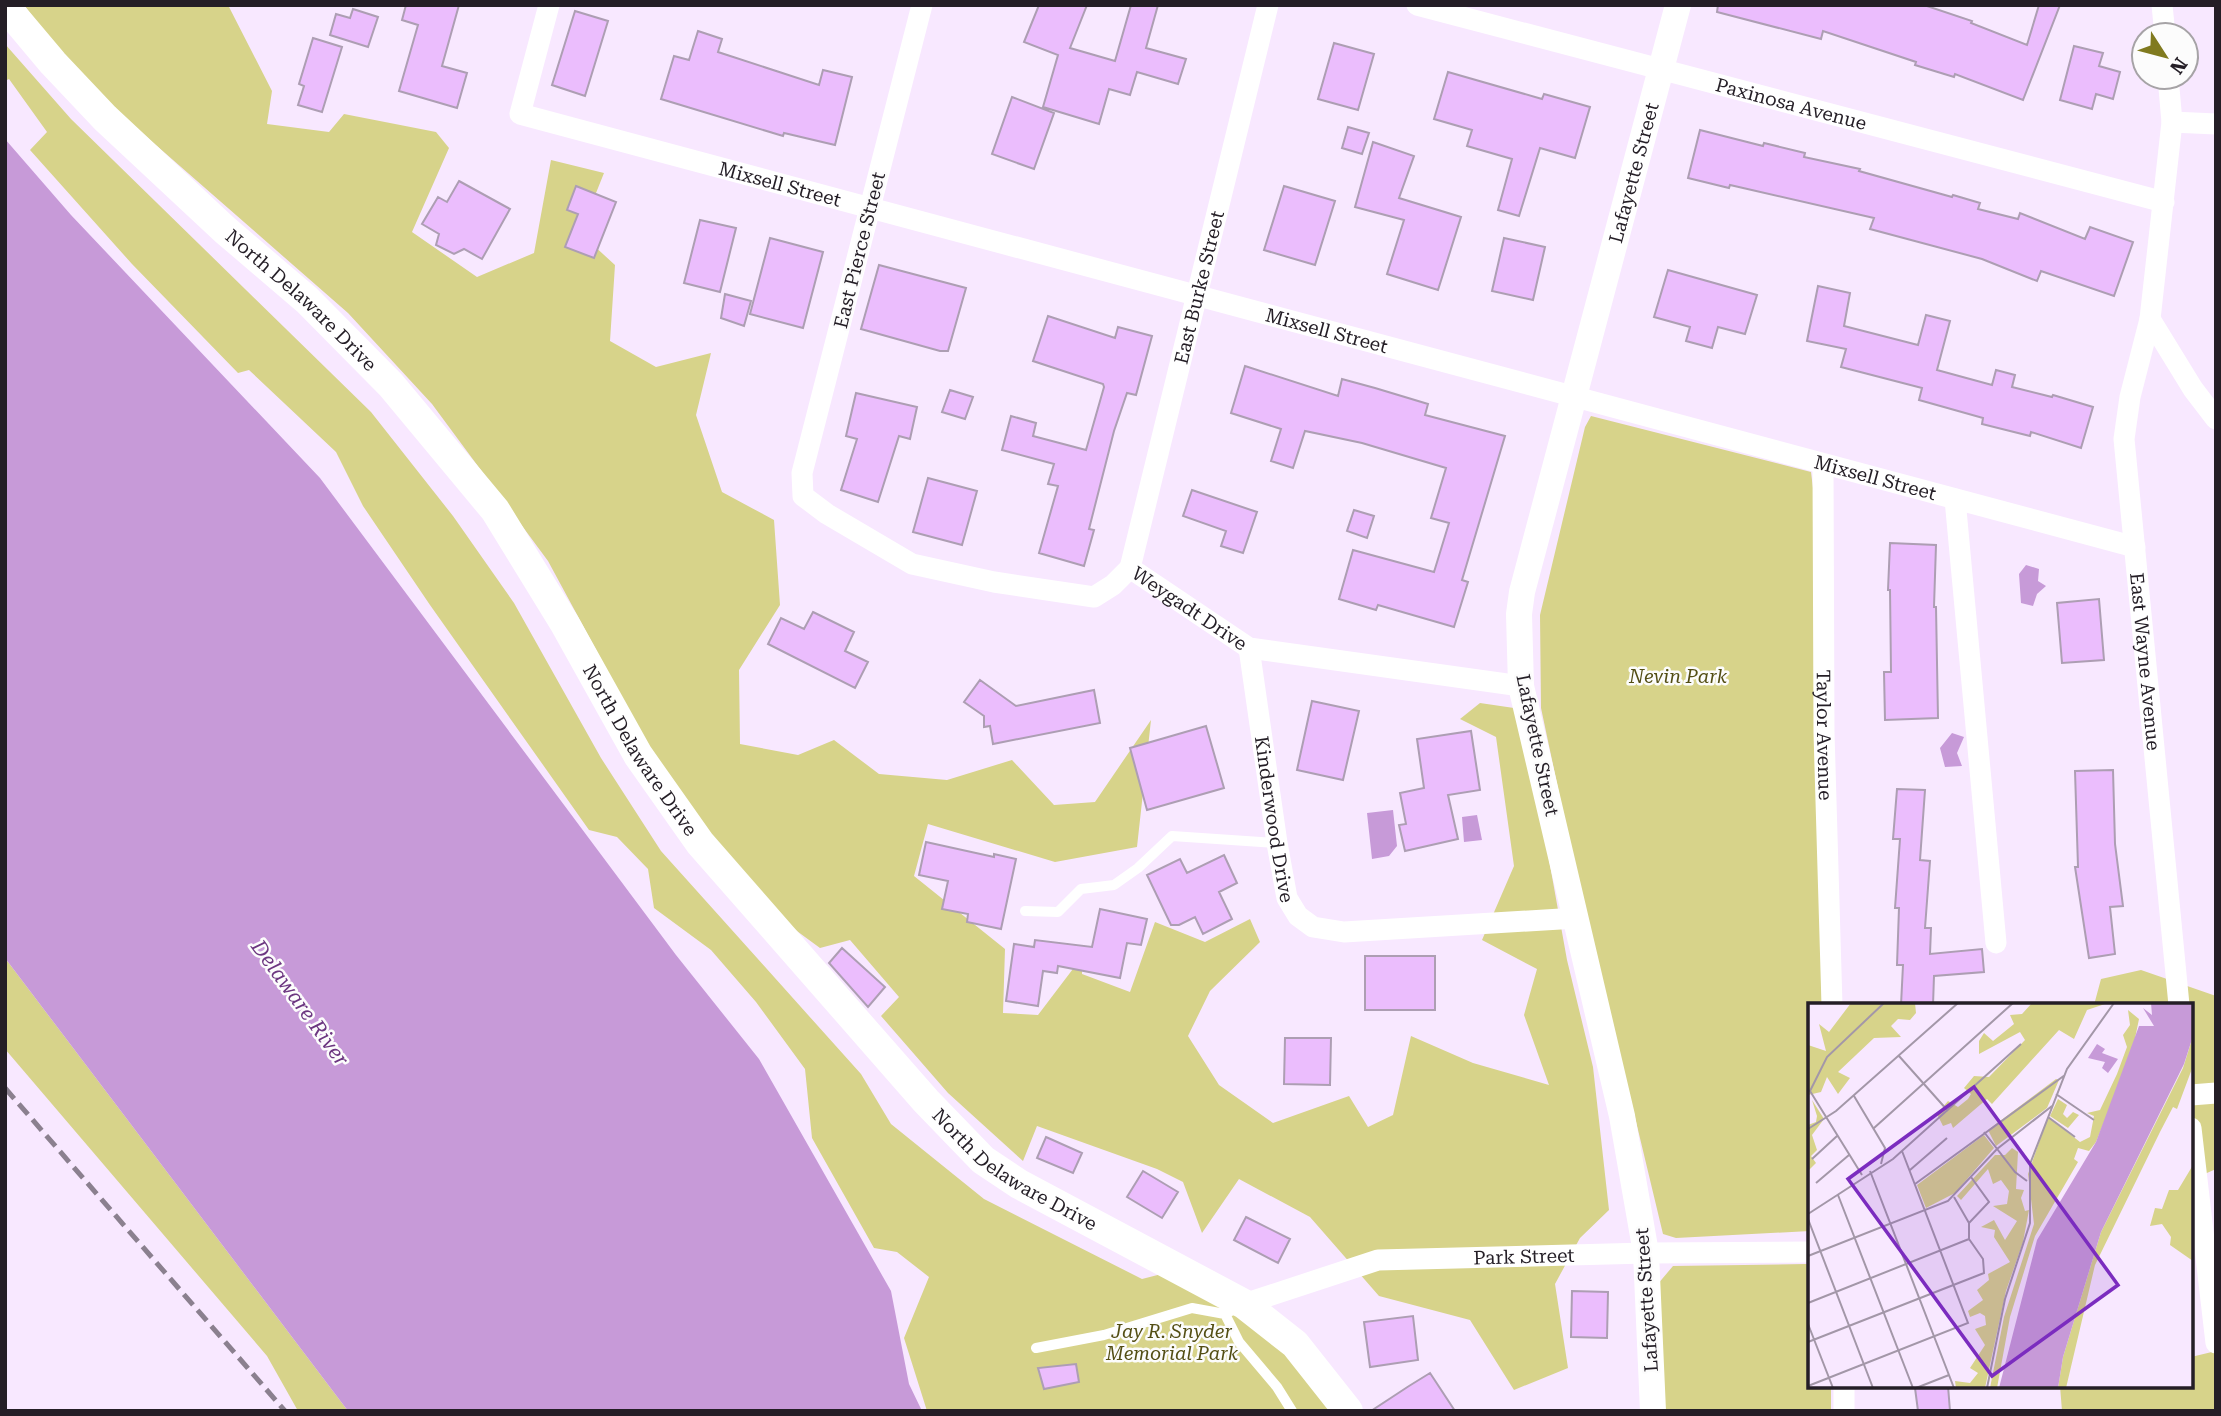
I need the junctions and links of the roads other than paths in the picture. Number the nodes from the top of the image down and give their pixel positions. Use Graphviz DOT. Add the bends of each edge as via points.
graph roads {
  1 [pos="549,5"];
  2 [pos="922,5"];
  3 [pos="1268,5"];
  4 [pos="1418,5"];
  5 [pos="1678,5"];
  6 [pos="5,6"];
  7 [pos="1661,70"];
  8 [pos="2169,91"];
  9 [pos="2172,122"];
  10 [pos="2216,124"];
  11 [pos="2164,202"];
  12 [pos="869,208"];
  13 [pos="1197,296"];
  14 [pos="2150,319"];
  15 [pos="1574,397"];
  16 [pos="2216,419"];
  17 [pos="1823,464"];
  18 [pos="803,496"];
  19 [pos="1955,499"];
  20 [pos="2135,547"];
  21 [pos="1130,568"];
  22 [pos="1249,648"];
  23 [pos="1521,686"];
  24 [pos="1277,843"];
  25 [pos="1025,911"];
  26 [pos="1577,918"];
  27 [pos="1996,943"];
  28 [pos="1832,1003"];
  29 [pos="2179,1003"];
  30 [pos="2216,1093"];
  31 [pos="2193,1095"];
  32 [pos="2193,1146"];
  33 [pos="1808,1252"];
  34 [pos="1646,1253"];
  35 [pos="1234,1309"];
  36 [pos="2216,1343"];
  37 [pos="1036,1348"];
  38 [pos="1844,1388"];
  39 [pos="1292,1411"];
  40 [pos="1348,1411"];
  41 [pos="1653,1411"];
  42 [pos="1844,1411"];
  1 -- 12 [label="street, Mixsell Street" via="520,114"];
  2 -- 12 [label="street, East Pierce Street"];
  3 -- 13 [label="street, East Burke Street"];
  4 -- 7 [label="street, Paxinosa Avenue"];
  5 -- 7 [label="street, Lafayette Street"];
  6 -- 35 [label="main road, North Delaware Drive" via="105,117 307,300 391,385 495,510 638,755 700,843 926,1101 983,1160"];
  7 -- 11 [label="street, Paxinosa Avenue"];
  7 -- 15 [label="street, Lafayette Street"];
  8 -- 9 [label="street, East Wayne Avenue"];
  9 -- 10 [label="street"];
  9 -- 11 [label="street, East Wayne Avenue"];
  11 -- 14 [label="street, East Wayne Avenue"];
  12 -- 13 [label="street, Mixsell Street"];
  12 -- 18 [label="street, East Pierce Street" via="802,472"];
  13 -- 15 [label="street, Mixsell Street"];
  13 -- 21 [label="street, East Burke Street"];
  14 -- 16 [label="street"];
  14 -- 20 [label="street, East Wayne Avenue" via="2124,439"];
  15 -- 17 [label="street, Mixsell Street"];
  15 -- 23 [label="street, Lafayette Street" via="1522,592"];
  17 -- 19 [label="street, Mixsell Street"];
  17 -- 28 [label="street, Taylor Avenue"];
  18 -- 21 [label="street, Weygadt Drive" via="912,564 1094,597"];
  19 -- 20 [label="street, Mixsell Street"];
  19 -- 27 [label="street"];
  20 -- 29 [label="street, East Wayne Avenue"];
  21 -- 22 [label="street, Weygadt Drive"];
  22 -- 23 [label="street, Weygadt Drive"];
  22 -- 24 [label="street, Kinderwood Drive"];
  23 -- 26 [label="street, Lafayette Street"];
  24 -- 25 [label="lane" via="1172,836 1114,886 1081,890 1058,912"];
  24 -- 26 [label="street, Kinderwood Drive" via="1287,898 1298,916 1313,927 1345,932"];
  26 -- 34 [label="street, Lafayette Street" via="1622,1116"];
  30 -- 31 [label="street"];
  32 -- 36 [label="street"];
  33 -- 34 [label="street, Park Street"];
  34 -- 35 [label="street, Park Street" via="1378,1260"];
  34 -- 41 [label="street, Lafayette Street"];
  35 -- 37 [label="lane" via="1192,1308 1104,1335"];
  35 -- 39 [label="lane" via="1238,1342"];
  35 -- 40 [label="main road, North Delaware Drive" via="1295,1344"];
  38 -- 42 [label="street"];
}
